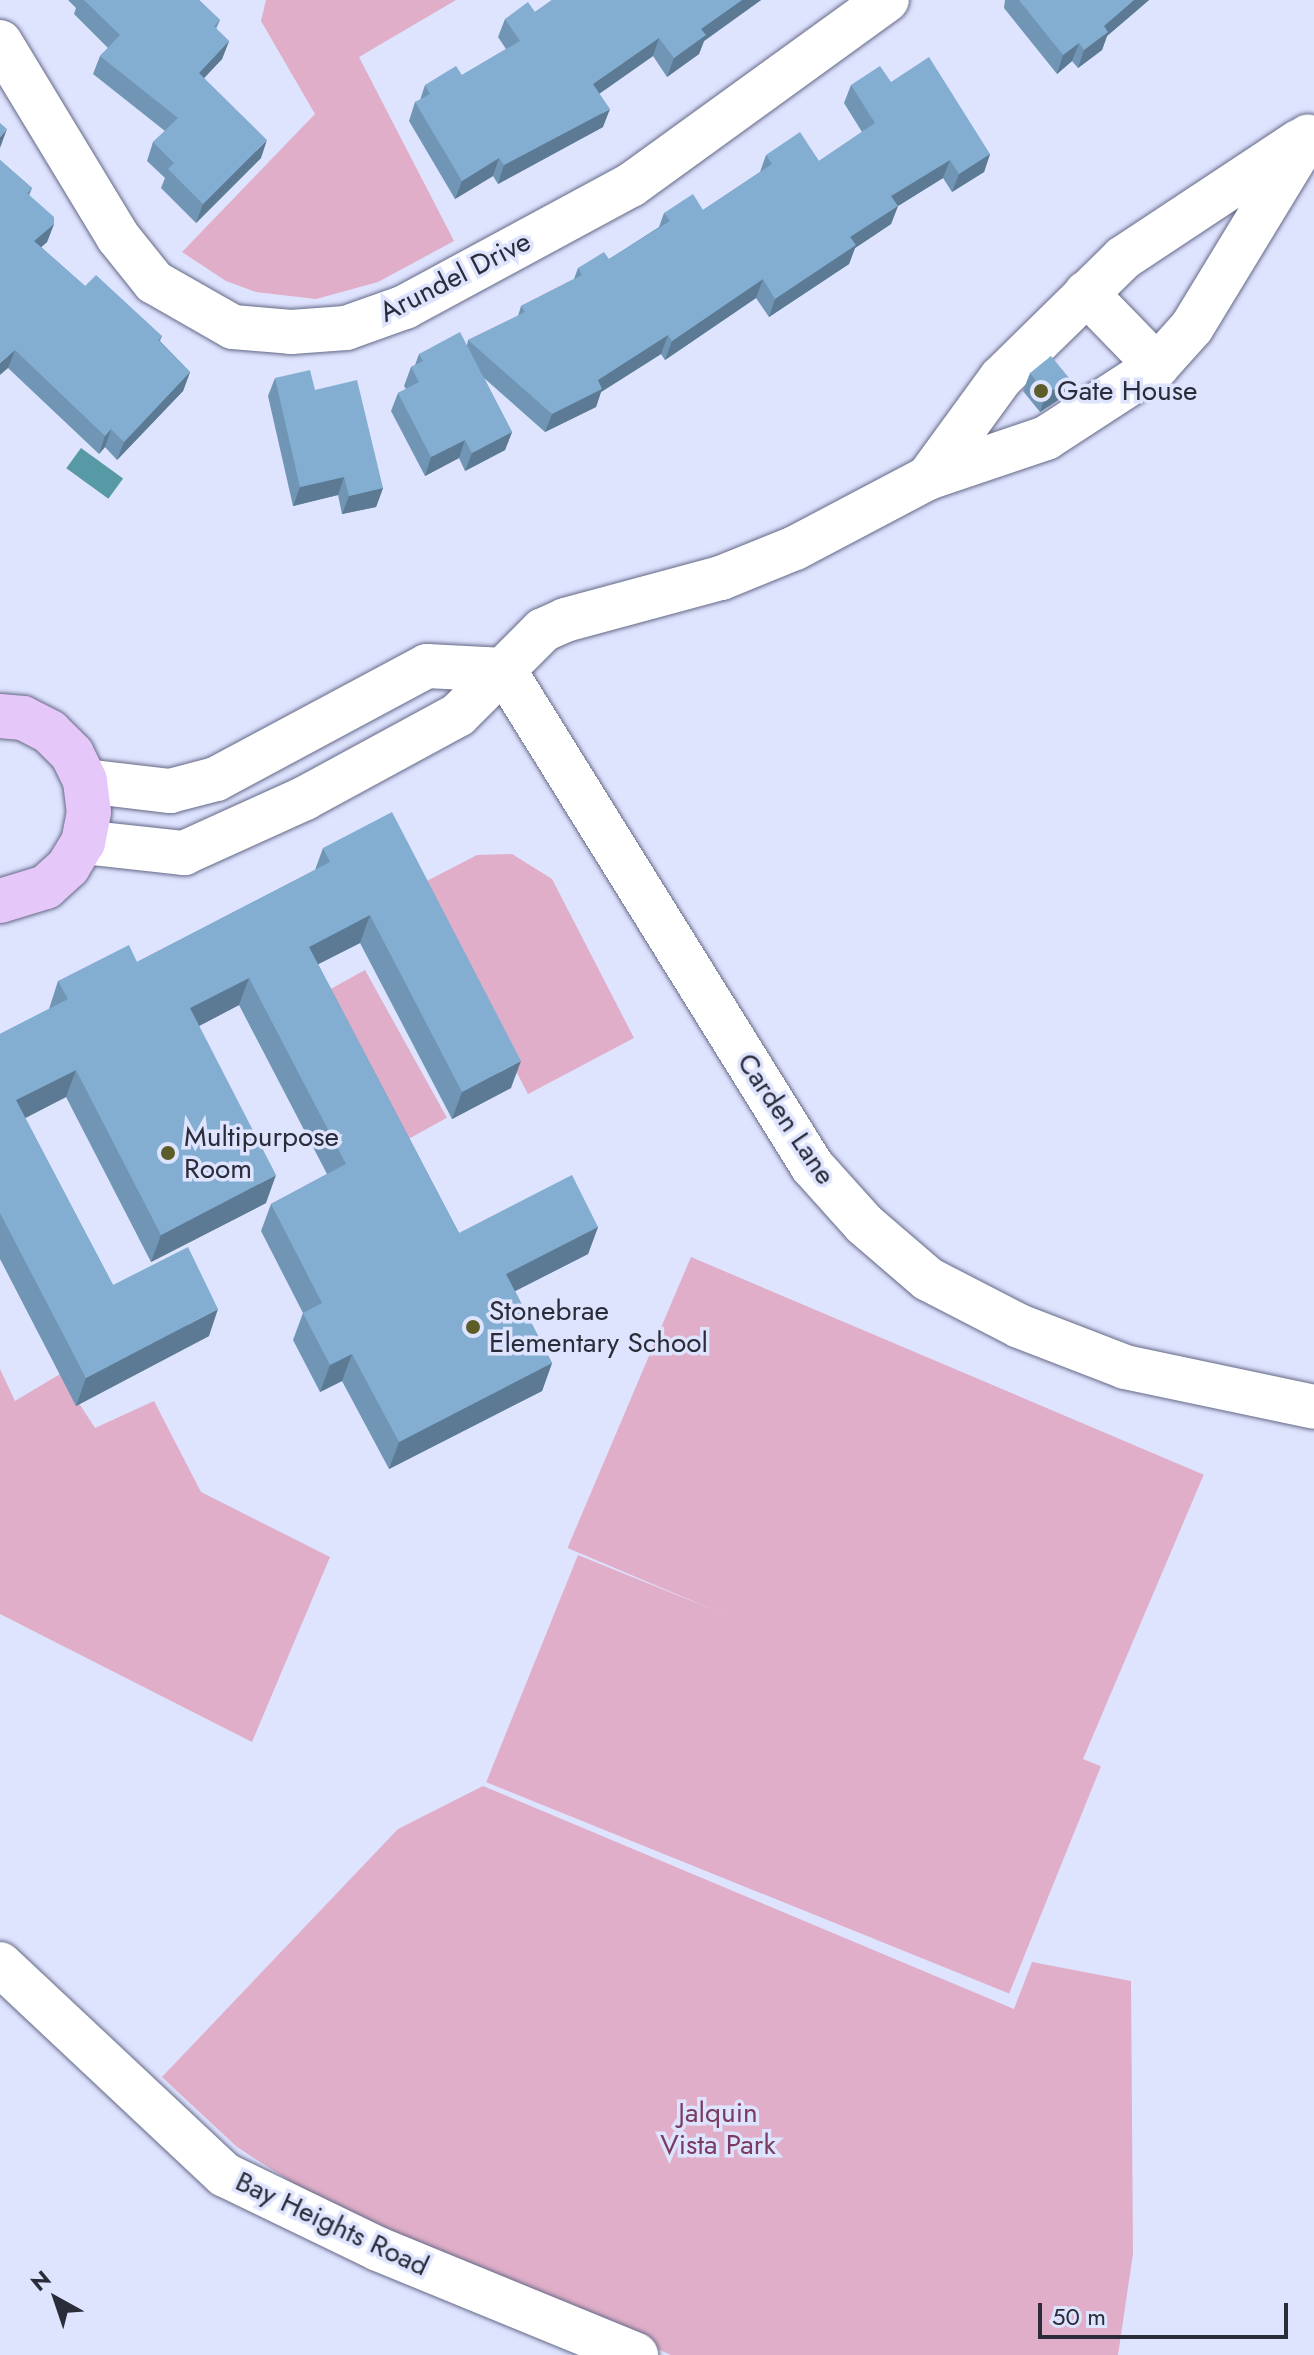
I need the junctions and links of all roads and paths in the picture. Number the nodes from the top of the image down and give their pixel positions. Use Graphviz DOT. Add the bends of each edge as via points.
graph roads {
  1 [pos="887,0"];
  2 [pos="0,42"];
  3 [pos="1311,133"];
  4 [pos="1086,293"];
  5 [pos="1157,366"];
  6 [pos="928,478"];
  7 [pos="504,670"];
  8 [pos="0,716"];
  9 [pos="85,781"];
  10 [pos="83,842"];
  11 [pos="0,901"];
  12 [pos="1314,1407"];
  13 [pos="0,1964"];
  14 [pos="636,2355"];
  1 -- 2 [label="street, Arundel Drive" via="631,185 405,307 346,328 291,332 233,327 154,282 118,237"];
  3 -- 4 [label="street" via="1148,240"];
  3 -- 5 [label="street" via="1192,327"];
  4 -- 5 [label="street"];
  4 -- 6 [label="street" via="1001,378"];
  5 -- 6 [label="street" via="1046,438"];
  6 -- 7 [label="street" via="795,548 721,578 565,620 543,630"];
  7 -- 9 [label="street" via="427,666 216,779 170,791"];
  7 -- 10 [label="street" via="458,715 305,798 184,853"];
  7 -- 12 [label="street, Carden Lane" via="812,1166 864,1224 928,1279 1019,1326 1125,1367"];
  8 -- 9 [label="main road" via="23,718 50,732 72,754"];
  9 -- 10 [label="main road" via="89,812"];
  10 -- 11 [label="main road" via="68,867 46,887"];
  13 -- 14 [label="street, Bay Heights Road" via="225,2175 378,2249"];
}
